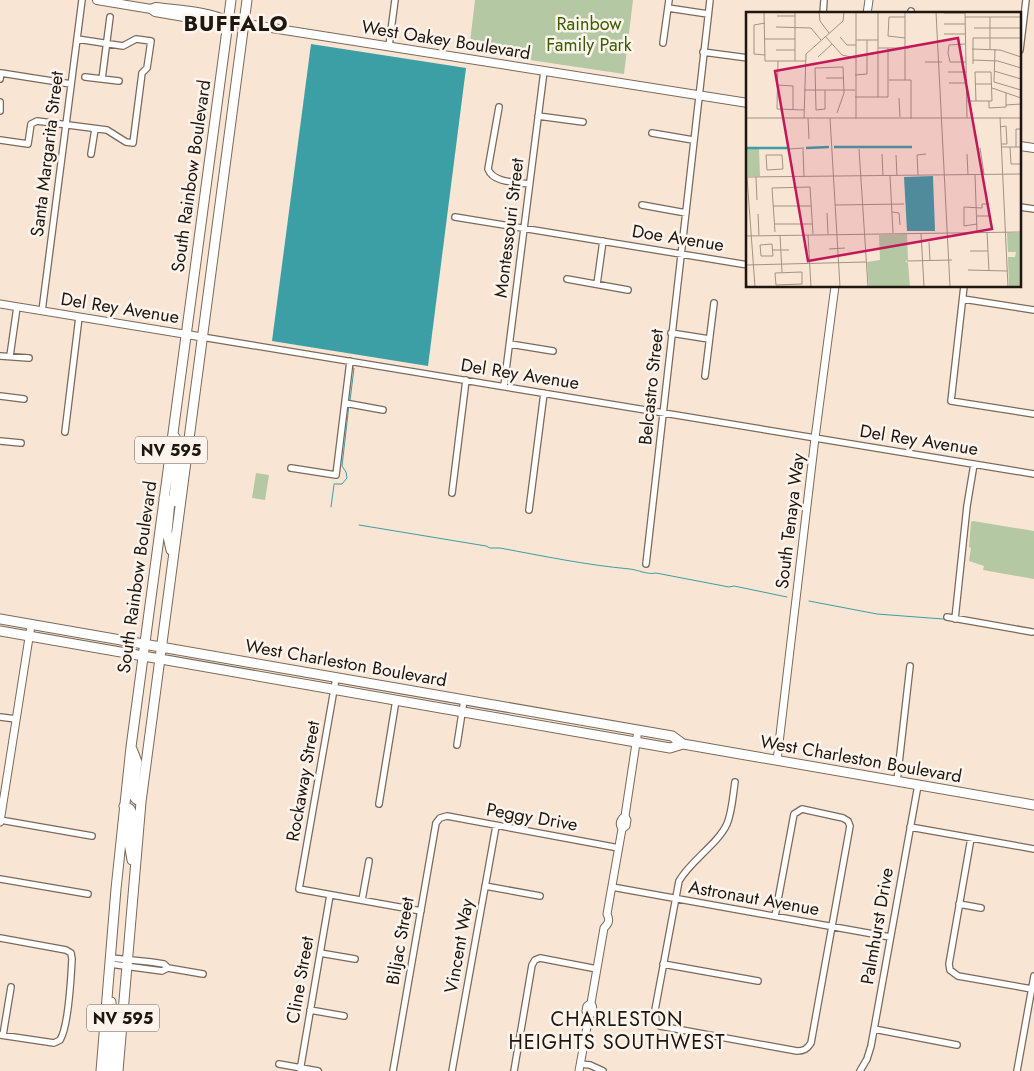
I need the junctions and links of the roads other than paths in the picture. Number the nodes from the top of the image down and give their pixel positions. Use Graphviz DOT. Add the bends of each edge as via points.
graph roads {
  1 [pos="82,0"];
  2 [pos="96,0"];
  3 [pos="230,0"];
  4 [pos="246,0"];
  5 [pos="395,0"];
  6 [pos="669,0"];
  7 [pos="710,0"];
  8 [pos="1026,0"];
  9 [pos="668,8"];
  10 [pos="708,14"];
  11 [pos="110,17"];
  12 [pos="228,22"];
  13 [pos="243,24"];
  14 [pos="1022,33"];
  15 [pos="77,39"];
  16 [pos="663,42"];
  17 [pos="106,44"];
  18 [pos="389,46"];
  19 [pos="703,52"];
  20 [pos="746,58"];
  21 [pos="544,71"];
  22 [pos="85,77"];
  23 [pos="0,79"];
  24 [pos="102,79"];
  25 [pos="119,81"];
  26 [pos="72,84"];
  27 [pos="698,95"];
  28 [pos="0,102"];
  29 [pos="746,103"];
  30 [pos="499,107"];
  31 [pos="0,111"];
  32 [pos="538,116"];
  33 [pos="583,122"];
  34 [pos="67,125"];
  35 [pos="95,129"];
  36 [pos="652,133"];
  37 [pos="0,140"];
  38 [pos="693,140"];
  39 [pos="92,154"];
  40 [pos="208,172"];
  41 [pos="223,175"];
  42 [pos="206,184"];
  43 [pos="529,184"];
  44 [pos="222,187"];
  45 [pos="642,205"];
  46 [pos="686,213"];
  47 [pos="455,217"];
  48 [pos="525,228"];
  49 [pos="603,241"];
  50 [pos="681,254"];
  51 [pos="746,265"];
  52 [pos="567,279"];
  53 [pos="597,284"];
  54 [pos="835,288"];
  55 [pos="964,288"];
  56 [pos="628,290"];
  57 [pos="963,299"];
  58 [pos="714,303"];
  59 [pos="0,304"];
  60 [pos="17,307"];
  61 [pos="1034,310"];
  62 [pos="42,311"];
  63 [pos="80,317"];
  64 [pos="672,333"];
  65 [pos="186,334"];
  66 [pos="202,337"];
  67 [pos="709,339"];
  68 [pos="510,344"];
  69 [pos="554,351"];
  70 [pos="0,356"];
  71 [pos="10,356"];
  72 [pos="29,358"];
  73 [pos="350,361"];
  74 [pos="705,376"];
  75 [pos="466,380"];
  76 [pos="504,386"];
  77 [pos="544,393"];
  78 [pos="0,396"];
  79 [pos="24,399"];
  80 [pos="344,403"];
  81 [pos="383,410"];
  82 [pos="662,412"];
  83 [pos="1034,414"];
  84 [pos="65,432"];
  85 [pos="173,432"];
  86 [pos="815,438"];
  87 [pos="0,441"];
  88 [pos="21,443"];
  89 [pos="974,464"];
  90 [pos="291,468"];
  91 [pos="1034,474"];
  92 [pos="452,493"];
  93 [pos="164,498"];
  94 [pos="180,503"];
  95 [pos="529,510"];
  96 [pos="173,558"];
  97 [pos="646,564"];
  98 [pos="947,618"];
  99 [pos="955,619"];
  100 [pos="0,620"];
  101 [pos="31,625"];
  102 [pos="0,631"];
  103 [pos="1032,632"];
  104 [pos="29,636"];
  105 [pos="144,644"];
  106 [pos="161,646"];
  107 [pos="143,656"];
  108 [pos="159,659"];
  109 [pos="910,666"];
  110 [pos="336,678"];
  111 [pos="334,689"];
  112 [pos="396,700"];
  113 [pos="464,700"];
  114 [pos="463,712"];
  115 [pos="0,716"];
  116 [pos="16,719"];
  117 [pos="638,730"];
  118 [pos="636,742"];
  119 [pos="683,744"];
  120 [pos="457,745"];
  121 [pos="131,748"];
  122 [pos="777,760"];
  123 [pos="897,781"];
  124 [pos="735,782"];
  125 [pos="918,785"];
  126 [pos="2,802"];
  127 [pos="141,802"];
  128 [pos="379,804"];
  129 [pos="1034,805"];
  130 [pos="124,806"];
  131 [pos="1,810"];
  132 [pos="440,818"];
  133 [pos="0,821"];
  134 [pos="496,826"];
  135 [pos="910,827"];
  136 [pos="92,836"];
  137 [pos="971,838"];
  138 [pos="619,848"];
  139 [pos="1034,849"];
  140 [pos="369,861"];
  141 [pos="134,873"];
  142 [pos="0,879"];
  143 [pos="485,886"];
  144 [pos="612,887"];
  145 [pos="88,894"];
  146 [pos="330,895"];
  147 [pos="540,896"];
  148 [pos="362,900"];
  149 [pos="677,900"];
  150 [pos="959,904"];
  151 [pos="980,908"];
  152 [pos="420,911"];
  153 [pos="775,916"];
  154 [pos="832,926"];
  155 [pos="890,937"];
  156 [pos="0,938"];
  157 [pos="320,953"];
  158 [pos="355,959"];
  159 [pos="110,961"];
  160 [pos="127,962"];
  161 [pos="663,964"];
  162 [pos="597,969"];
  163 [pos="203,974"];
  164 [pos="1034,976"];
  165 [pos="758,981"];
  166 [pos="109,984"];
  167 [pos="11,987"];
  168 [pos="1032,989"];
  169 [pos="310,1010"];
  170 [pos="344,1016"];
  171 [pos="874,1029"];
  172 [pos="1,1035"];
  173 [pos="957,1045"];
  174 [pos="279,1064"];
  175 [pos="579,1067"];
  176 [pos="300,1069"];
  177 [pos="101,1071"];
  178 [pos="110,1071"];
  179 [pos="118,1071"];
  180 [pos="318,1071"];
  181 [pos="394,1071"];
  182 [pos="452,1071"];
  183 [pos="514,1071"];
  184 [pos="603,1071"];
  185 [pos="860,1071"];
  186 [pos="1017,1071"];
  1 -- 15 [label="street, Santa Margarita Street"];
  2 -- 12 [label="main road, West Oakey Boulevard" via="216,23"];
  3 -- 12 [label="main road, South Rainbow Boulevard / NV 595"];
  4 -- 13 [label="main road, South Rainbow Boulevard / NV 595"];
  5 -- 18 [label="street"];
  6 -- 9 [label="street"];
  7 -- 10 [label="street, Belcastro Street"];
  8 -- 14 [label="street"];
  9 -- 10 [label="street"];
  9 -- 16 [label="street"];
  10 -- 19 [label="street, Belcastro Street"];
  11 -- 17 [label="street"];
  12 -- 13 [label="main road, West Oakey Boulevard"];
  12 -- 40 [label="main road, South Rainbow Boulevard / NV 595"];
  13 -- 18 [label="main road, West Oakey Boulevard"];
  13 -- 41 [label="main road, South Rainbow Boulevard / NV 595"];
  15 -- 17 [label="street"];
  15 -- 26 [label="street, Santa Margarita Street"];
  17 -- 24 [label="street"];
  17 -- 35 [label="street" via="123,46 136,39 151,41 147,68 142,73 133,143 107,130"];
  18 -- 21 [label="main road, West Oakey Boulevard"];
  19 -- 20 [label="street"];
  19 -- 27 [label="street, Belcastro Street"];
  21 -- 27 [label="main road, West Oakey Boulevard"];
  21 -- 32 [label="street, Montessouri Street"];
  22 -- 24 [label="street"];
  23 -- 26 [label="street" via="1,73"];
  24 -- 25 [label="street"];
  26 -- 34 [label="street, Santa Margarita Street"];
  27 -- 29 [label="main road, West Oakey Boulevard"];
  27 -- 38 [label="street, Belcastro Street"];
  28 -- 31 [label="street"];
  30 -- 43 [label="street" via="488,169 490,175"];
  32 -- 33 [label="street"];
  32 -- 43 [label="street, Montessouri Street"];
  34 -- 35 [label="street"];
  34 -- 37 [label="street" via="37,121 31,124 28,144"];
  34 -- 62 [label="street, Santa Margarita Street"];
  35 -- 39 [label="street"];
  36 -- 38 [label="street"];
  38 -- 46 [label="street, Belcastro Street"];
  40 -- 41 [label="main road"];
  40 -- 42 [label="main road, South Rainbow Boulevard / NV 595"];
  41 -- 44 [label="main road, South Rainbow Boulevard / NV 595"];
  42 -- 44 [label="main road"];
  42 -- 65 [label="main road, South Rainbow Boulevard / NV 595"];
  43 -- 48 [label="street, Montessouri Street"];
  44 -- 66 [label="main road, South Rainbow Boulevard / NV 595"];
  45 -- 46 [label="street"];
  46 -- 50 [label="street, Belcastro Street"];
  47 -- 48 [label="street, Doe Avenue"];
  48 -- 49 [label="street, Doe Avenue"];
  48 -- 68 [label="street, Montessouri Street"];
  49 -- 50 [label="street, Doe Avenue"];
  49 -- 53 [label="street"];
  50 -- 51 [label="street, Doe Avenue"];
  50 -- 64 [label="street, Belcastro Street"];
  52 -- 53 [label="street"];
  53 -- 56 [label="street"];
  54 -- 86 [label="street, South Tenaya Way"];
  55 -- 57 [label="street"];
  57 -- 61 [label="street"];
  57 -- 83 [label="street" via="951,400"];
  58 -- 67 [label="street"];
  59 -- 60 [label="street, Del Rey Avenue"];
  60 -- 62 [label="street, Del Rey Avenue"];
  60 -- 71 [label="street"];
  62 -- 63 [label="street, Del Rey Avenue"];
  63 -- 65 [label="street, Del Rey Avenue"];
  63 -- 84 [label="street"];
  64 -- 67 [label="street"];
  64 -- 82 [label="street, Belcastro Street"];
  65 -- 66 [label="street, Del Rey Avenue"];
  65 -- 85 [label="main road, South Rainbow Boulevard / NV 595"];
  66 -- 73 [label="street, Del Rey Avenue"];
  66 -- 94 [label="main road, South Rainbow Boulevard / NV 595"];
  67 -- 74 [label="street"];
  68 -- 69 [label="street"];
  68 -- 76 [label="street, Montessouri Street"];
  70 -- 71 [label="street"];
  71 -- 72 [label="street"];
  73 -- 75 [label="street, Del Rey Avenue"];
  73 -- 80 [label="street"];
  75 -- 76 [label="street, Del Rey Avenue"];
  75 -- 92 [label="street"];
  76 -- 77 [label="street, Del Rey Avenue"];
  77 -- 82 [label="street, Del Rey Avenue"];
  77 -- 95 [label="street"];
  78 -- 79 [label="street"];
  80 -- 81 [label="street"];
  80 -- 90 [label="street" via="336,475"];
  82 -- 86 [label="street, Del Rey Avenue"];
  82 -- 97 [label="street, Belcastro Street"];
  85 -- 93 [label="main road, South Rainbow Boulevard / NV 595"];
  85 -- 94 [label="main road" via="179,451 174,497"];
  86 -- 89 [label="street, Del Rey Avenue"];
  86 -- 122 [label="street, South Tenaya Way"];
  87 -- 88 [label="street"];
  89 -- 91 [label="street, Del Rey Avenue"];
  89 -- 99 [label="street"];
  93 -- 96 [label="main road" via="170,501 167,532"];
  93 -- 105 [label="main road, South Rainbow Boulevard / NV 595"];
  94 -- 96 [label="main road, South Rainbow Boulevard / NV 595"];
  96 -- 106 [label="main road, South Rainbow Boulevard / NV 595"];
  98 -- 99 [label="street"];
  99 -- 103 [label="street"];
  100 -- 101 [label="main road, West Charleston Boulevard"];
  101 -- 104 [label="street"];
  101 -- 105 [label="main road, West Charleston Boulevard"];
  102 -- 104 [label="main road, West Charleston Boulevard"];
  104 -- 107 [label="main road, West Charleston Boulevard"];
  104 -- 116 [label="street"];
  105 -- 106 [label="main road, West Charleston Boulevard"];
  105 -- 107 [label="main road, South Rainbow Boulevard / NV 595"];
  106 -- 108 [label="main road, South Rainbow Boulevard / NV 595"];
  106 -- 110 [label="main road, West Charleston Boulevard"];
  107 -- 108 [label="main road, West Charleston Boulevard"];
  107 -- 121 [label="main road, South Rainbow Boulevard / NV 595"];
  108 -- 111 [label="main road, West Charleston Boulevard"];
  108 -- 127 [label="main road, South Rainbow Boulevard / NV 595"];
  109 -- 123 [label="street"];
  110 -- 111 [label="street, Rockaway Street"];
  110 -- 113 [label="main road, West Charleston Boulevard"];
  111 -- 112 [label="main road, West Charleston Boulevard"];
  111 -- 146 [label="street, Rockaway Street" via="299,889"];
  112 -- 114 [label="main road, West Charleston Boulevard"];
  112 -- 128 [label="street"];
  113 -- 114 [label="street"];
  113 -- 117 [label="main road, West Charleston Boulevard"];
  114 -- 118 [label="main road, West Charleston Boulevard"];
  114 -- 120 [label="street"];
  115 -- 116 [label="street"];
  116 -- 126 [label="street"];
  117 -- 118 [label="street"];
  117 -- 119 [label="main road, West Charleston Boulevard" via="672,736"];
  118 -- 119 [label="main road, West Charleston Boulevard" via="670,748"];
  118 -- 138 [label="street" via="627,820"];
  119 -- 122 [label="main road, West Charleston Boulevard"];
  121 -- 127 [label="main road" via="137,762 134,795"];
  121 -- 130 [label="main road, South Rainbow Boulevard / NV 595"];
  122 -- 123 [label="main road, West Charleston Boulevard"];
  123 -- 125 [label="main road, West Charleston Boulevard"];
  124 -- 149 [label="street" via="727,823 684,872 679,881"];
  125 -- 129 [label="main road, West Charleston Boulevard"];
  125 -- 135 [label="street, Palmhurst Drive"];
  126 -- 131 [label="street"];
  127 -- 141 [label="main road, South Rainbow Boulevard / NV 595"];
  130 -- 141 [label="main road" via="132,814 129,843"];
  130 -- 159 [label="main road, South Rainbow Boulevard / NV 595"];
  131 -- 133 [label="street"];
  132 -- 134 [label="street, Peggy Drive" via="447,816"];
  132 -- 152 [label="street, Biljac Street" via="436,823"];
  133 -- 136 [label="street"];
  134 -- 138 [label="street, Peggy Drive"];
  134 -- 143 [label="street, Vincent Way"];
  135 -- 137 [label="street"];
  135 -- 155 [label="street, Palmhurst Drive"];
  137 -- 139 [label="street"];
  137 -- 150 [label="street"];
  138 -- 144 [label="street"];
  140 -- 148 [label="street"];
  141 -- 160 [label="main road, South Rainbow Boulevard / NV 595"];
  142 -- 145 [label="street"];
  143 -- 147 [label="street"];
  143 -- 182 [label="street, Vincent Way"];
  144 -- 149 [label="street, Astronaut Avenue"];
  144 -- 162 [label="street" via="602,923 604,928"];
  146 -- 148 [label="street"];
  146 -- 157 [label="street, Cline Street"];
  148 -- 152 [label="street"];
  149 -- 153 [label="street, Astronaut Avenue"];
  149 -- 161 [label="street"];
  150 -- 151 [label="street"];
  150 -- 168 [label="street" via="950,970 958,976"];
  152 -- 181 [label="street, Biljac Street"];
  153 -- 154 [label="street, Astronaut Avenue"];
  153 -- 154 [label="street" via="794,814 802,809 844,818 850,826"];
  154 -- 155 [label="street, Astronaut Avenue"];
  154 -- 161 [label="street" via="811,1043 803,1051 660,1026 656,1022 655,1010"];
  155 -- 171 [label="street, Palmhurst Drive"];
  156 -- 172 [label="street" via="63,949 70,952 72,959 69,1001 59,1042"];
  157 -- 158 [label="street"];
  157 -- 169 [label="street, Cline Street"];
  159 -- 160 [label="street"];
  159 -- 166 [label="main road, South Rainbow Boulevard / NV 595"];
  160 -- 163 [label="street" via="162,971 168,968"];
  160 -- 179 [label="main road, South Rainbow Boulevard / NV 595"];
  161 -- 165 [label="street"];
  162 -- 175 [label="street" via="591,1003 586,1011 589,1016"];
  162 -- 183 [label="street" via="540,958 535,960"];
  164 -- 168 [label="street"];
  166 -- 177 [label="main road, South Rainbow Boulevard / NV 595"];
  166 -- 178 [label="main road" via="113,1017"];
  167 -- 172 [label="street"];
  168 -- 186 [label="street"];
  169 -- 170 [label="street"];
  169 -- 176 [label="street, Cline Street"];
  171 -- 173 [label="street"];
  171 -- 185 [label="street, Palmhurst Drive" via="867,1059"];
  174 -- 176 [label="street"];
  175 -- 184 [label="street" via="590,1066"];
  176 -- 180 [label="street"];
}
